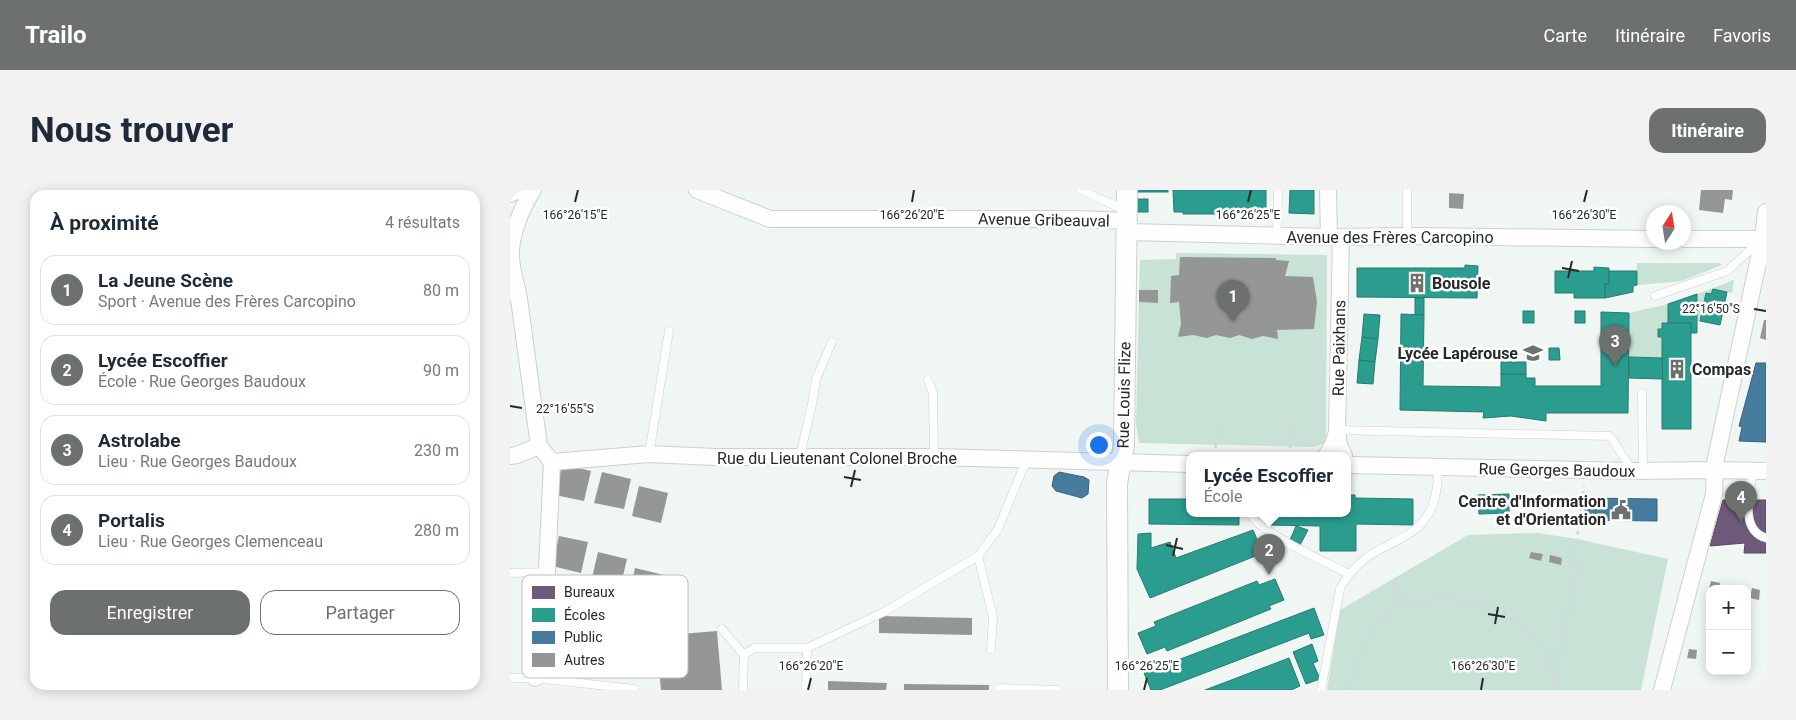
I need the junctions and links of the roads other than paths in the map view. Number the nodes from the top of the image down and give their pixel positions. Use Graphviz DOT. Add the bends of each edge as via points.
graph roads {
  1 [pos="520,190"];
  2 [pos="533,190"];
  3 [pos="697,190"];
  4 [pos="1081,190"];
  5 [pos="1127,190"];
  6 [pos="1278,190"];
  7 [pos="1328,190"];
  8 [pos="1407,190"];
  9 [pos="510,194"];
  10 [pos="1766,212"];
  11 [pos="1127,222"];
  12 [pos="1277,236"];
  13 [pos="1406,236"];
  14 [pos="1335,237"];
  15 [pos="1646,239"];
  16 [pos="1691,239"];
  17 [pos="1764,239"];
  18 [pos="510,282"];
  19 [pos="1655,296"];
  20 [pos="519,298"];
  21 [pos="669,331"];
  22 [pos="832,342"];
  23 [pos="928,380"];
  24 [pos="1642,393"];
  25 [pos="1337,430"];
  26 [pos="539,446"];
  27 [pos="1328,452"];
  28 [pos="1342,452"];
  29 [pos="512,453"];
  30 [pos="649,454"];
  31 [pos="1123,454"];
  32 [pos="800,456"];
  33 [pos="1186,457"];
  34 [pos="934,458"];
  35 [pos="1351,460"];
  36 [pos="1026,461"];
  37 [pos="552,462"];
  38 [pos="1186,463"];
  39 [pos="1351,465"];
  40 [pos="1365,466"];
  41 [pos="1438,468"];
  42 [pos="1714,470"];
  43 [pos="1638,471"];
  44 [pos="1760,471"];
  45 [pos="1253,517"];
  46 [pos="1766,538"];
  47 [pos="978,556"];
  48 [pos="547,572"];
  49 [pos="510,573"];
  50 [pos="1349,574"];
  51 [pos="547,575"];
  52 [pos="722,629"];
  53 [pos="807,648"];
  54 [pos="991,649"];
  55 [pos="744,656"];
  56 [pos="510,678"];
  57 [pos="535,678"];
  58 [pos="999,688"];
  59 [pos="634,689"];
  60 [pos="743,690"];
  61 [pos="806,690"];
  62 [pos="1057,690"];
  63 [pos="1118,690"];
  64 [pos="1321,690"];
  65 [pos="1662,690"];
  1 -- 9 [label="street"];
  2 -- 20 [label="street" via="519,217 510,256"];
  3 -- 11 [label="street, Avenue Gribeauval" via="770,219 1077,219"];
  4 -- 11 [label="lane"];
  5 -- 11 [label="street, Rue Louis Flize"];
  6 -- 12 [label="lane"];
  7 -- 14 [label="street, Rue Paixhans"];
  8 -- 13 [label="lane"];
  10 -- 17 [label="street"];
  11 -- 12 [label="street, Avenue des Frères Carcopino"];
  11 -- 31 [label="street, Rue Louis Flize"];
  12 -- 14 [label="street, Avenue des Frères Carcopino"];
  13 -- 14 [label="street, Avenue des Frères Carcopino"];
  13 -- 15 [label="street, Avenue des Frères Carcopino"];
  14 -- 25 [label="street, Rue Paixhans"];
  16 -- 17 [label="street"];
  17 -- 19 [label="lane" via="1727,271"];
  17 -- 42 [label="street"];
  18 -- 20 [label="street"];
  20 -- 26 [label="street"];
  21 -- 30 [label="lane"];
  22 -- 32 [label="lane" via="816,380"];
  23 -- 34 [label="lane" via="934,392"];
  24 -- 43 [label="lane"];
  25 -- 27 [label="street"];
  25 -- 28 [label="street, Rue Paixhans"];
  25 -- 43 [label="lane" via="1610,436"];
  26 -- 29 [label="street"];
  26 -- 37 [label="street"];
  30 -- 32 [label="street, Rue du Lieutenant Colonel Broche"];
  30 -- 37 [label="street, Rue du Lieutenant Colonel Broche"];
  31 -- 33 [label="street"];
  31 -- 36 [label="street, Rue du Lieutenant Colonel Broche"];
  31 -- 38 [label="street"];
  31 -- 63 [label="street, Rue Louis Flize" via="1117,483"];
  32 -- 34 [label="street, Rue du Lieutenant Colonel Broche"];
  34 -- 36 [label="street, Rue du Lieutenant Colonel Broche"];
  35 -- 40 [label="street"];
  36 -- 47 [label="lane" via="998,529"];
  37 -- 48 [label="street"];
  39 -- 40 [label="street, Rue Georges Baudoux"];
  40 -- 41 [label="street, Rue Georges Baudoux"];
  41 -- 43 [label="street, Rue Georges Baudoux"];
  41 -- 50 [label="lane" via="1437,490 1423,523 1415,531 1363,560"];
  42 -- 43 [label="street, Rue Georges Baudoux"];
  42 -- 44 [label="street, Rue Georges Baudoux"];
  42 -- 65 [label="street" via="1714,494"];
  44 -- 46 [label="lane" via="1749,497 1749,518 1752,529"];
  45 -- 50 [label="lane" via="1286,541"];
  47 -- 53 [label="lane" via="884,612"];
  47 -- 54 [label="lane" via="993,617"];
  48 -- 49 [label="lane"];
  48 -- 51 [label="street"];
  50 -- 64 [label="lane" via="1336,604"];
  52 -- 55 [label="lane"];
  53 -- 55 [label="lane" via="754,648"];
  53 -- 61 [label="lane"];
  55 -- 60 [label="lane"];
  56 -- 57 [label="lane"];
  57 -- 59 [label="lane"];
  58 -- 62 [label="lane"];
}
